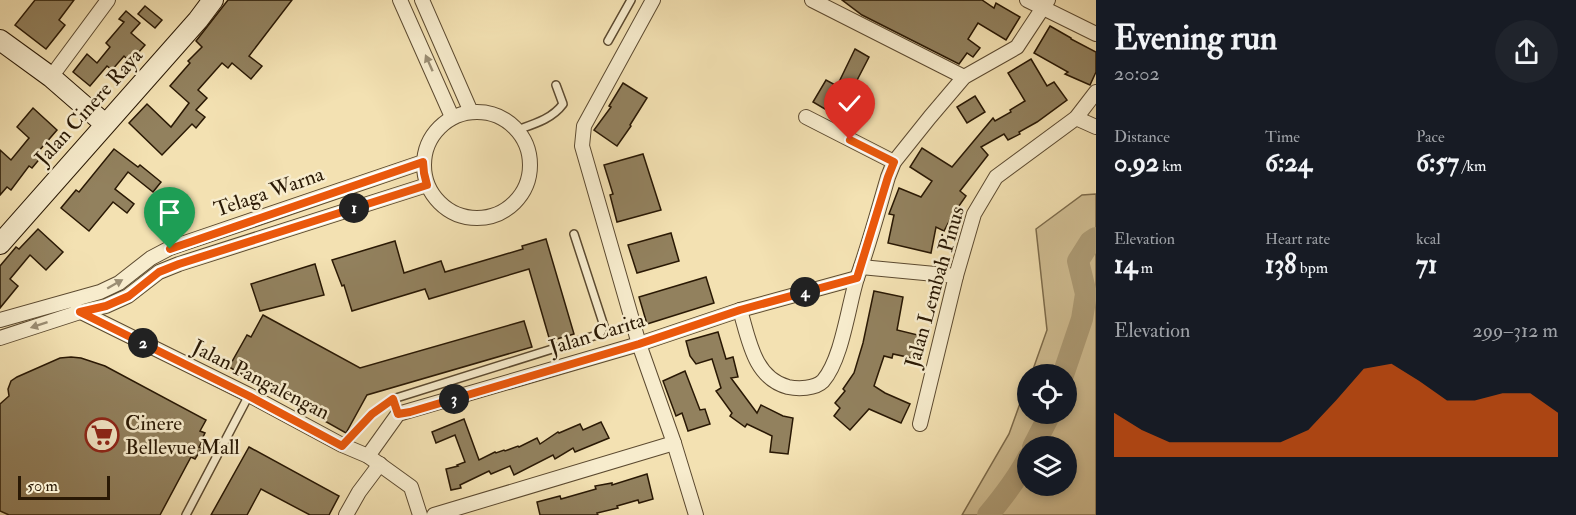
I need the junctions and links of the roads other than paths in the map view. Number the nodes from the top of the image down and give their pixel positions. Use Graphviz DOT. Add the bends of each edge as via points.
graph roads {
  1 [pos="108,0"];
  2 [pos="213,0"];
  3 [pos="400,0"];
  4 [pos="422,0"];
  5 [pos="631,0"];
  6 [pos="653,0"];
  7 [pos="812,0"];
  8 [pos="1027,0"];
  9 [pos="1046,4"];
  10 [pos="1096,34"];
  11 [pos="0,40"];
  12 [pos="608,41"];
  13 [pos="51,77"];
  14 [pos="964,77"];
  15 [pos="556,85"];
  16 [pos="1096,92"];
  17 [pos="471,112"];
  18 [pos="452,117"];
  19 [pos="806,117"];
  20 [pos="1076,118"];
  21 [pos="105,124"];
  22 [pos="1096,127"];
  23 [pos="517,130"];
  24 [pos="423,162"];
  25 [pos="894,162"];
  26 [pos="427,185"];
  27 [pos="574,234"];
  28 [pos="0,244"];
  29 [pos="859,273"];
  30 [pos="956,276"];
  31 [pos="61,302"];
  32 [pos="740,310"];
  33 [pos="80,312"];
  34 [pos="0,320"];
  35 [pos="0,338"];
  36 [pos="639,344"];
  37 [pos="249,396"];
  38 [pos="393,399"];
  39 [pos="398,414"];
  40 [pos="920,424"];
  41 [pos="674,443"];
  42 [pos="342,446"];
  43 [pos="368,456"];
  44 [pos="380,464"];
  45 [pos="186,515"];
  46 [pos="346,515"];
  47 [pos="420,515"];
  48 [pos="434,515"];
  49 [pos="696,515"];
  1 -- 13 [label="street"];
  2 -- 21 [label="main road, Jalan Cinere Raya"];
  18 -- 3 [label="street, one-way"];
  4 -- 17 [label="street"];
  5 -- 12 [label="lane"];
  6 -- 36 [label="street" via="584,126 582,146"];
  7 -- 14 [label="street"];
  8 -- 9 [label="street"];
  9 -- 10 [label="street"];
  9 -- 14 [label="street" via="1017,47"];
  11 -- 13 [label="main road"];
  13 -- 21 [label="main road"];
  14 -- 25 [label="street"];
  15 -- 23 [label="lane" via="563,104 557,112"];
  16 -- 20 [label="street, Jalan Lembah Pinus"];
  17 -- 18 [label="street"];
  17 -- 23 [label="street" via="491,114"];
  18 -- 24 [label="street" via="432,135"];
  19 -- 25 [label="street"];
  20 -- 22 [label="street"];
  20 -- 30 [label="street, Jalan Lembah Pinus" via="996,177 974,214"];
  21 -- 28 [label="main road, Jalan Cinere Raya"];
  23 -- 26 [label="street" via="527,148 530,168 525,188 505,211 485,218 465,217 446,209"];
  24 -- 26 [label="street"];
  31 -- 24 [label="street, Telaga Warna, one-way" via="119,283 151,258 170,249"];
  25 -- 29 [label="street"];
  26 -- 33 [label="street, Telaga Warna" via="179,264 159,272 129,296"];
  27 -- 38 [label="lane" via="604,326 600,334"];
  29 -- 30 [label="street, Jalan Carita"];
  29 -- 32 [label="street, Jalan Carita"];
  29 -- 32 [label="street" via="834,364 821,383 793,388 780,385 763,373"];
  30 -- 40 [label="street, Jalan Lembah Pinus"];
  31 -- 33 [label="street, Jalan Pangalengan"];
  31 -- 34 [label="street, Telaga Warna"];
  32 -- 36 [label="street, Jalan Carita"];
  33 -- 35 [label="street, Telaga Warna, one-way"];
  33 -- 37 [label="street, Jalan Pangalengan"];
  36 -- 39 [label="street, Jalan Carita"];
  36 -- 41 [label="street"];
  37 -- 42 [label="street, Jalan Pangalengan"];
  37 -- 45 [label="lane"];
  38 -- 39 [label="lane"];
  38 -- 42 [label="lane" via="372,414"];
  39 -- 43 [label="street"];
  41 -- 48 [label="street"];
  41 -- 49 [label="street"];
  42 -- 43 [label="street, Jalan Pangalengan"];
  43 -- 44 [label="street, Jalan Pangalengan"];
  44 -- 46 [label="street"];
  44 -- 47 [label="street, Jalan Pangalengan" via="411,487"];
}
